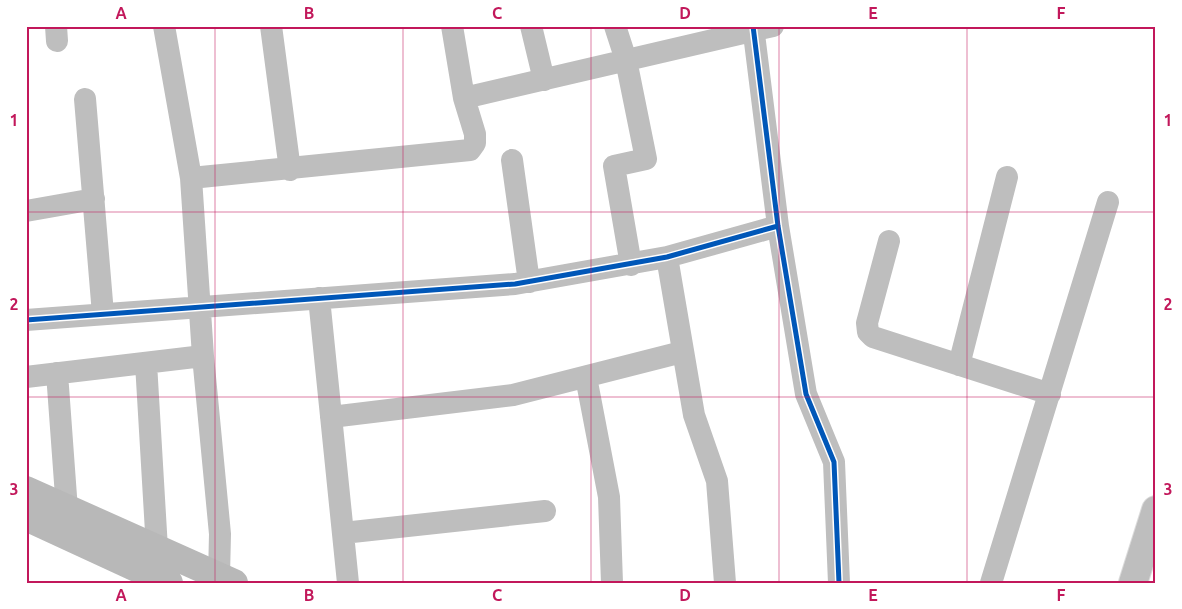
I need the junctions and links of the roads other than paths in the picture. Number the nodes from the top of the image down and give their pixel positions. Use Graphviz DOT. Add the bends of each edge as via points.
graph roads {
  1 [pos="164,26"];
  2 [pos="271,26"];
  3 [pos="452,26"];
  4 [pos="530,26"];
  5 [pos="615,26"];
  6 [pos="760,28"];
  7 [pos="692,35"];
  8 [pos="626,60"];
  9 [pos="544,80"];
  10 [pos="464,98"];
  11 [pos="85,99"];
  12 [pos="512,160"];
  13 [pos="290,170"];
  14 [pos="1007,177"];
  15 [pos="191,178"];
  16 [pos="94,199"];
  17 [pos="1108,202"];
  18 [pos="26,211"];
  19 [pos="778,226"];
  20 [pos="889,240"];
  21 [pos="668,257"];
  22 [pos="631,265"];
  23 [pos="529,282"];
  24 [pos="319,298"];
  25 [pos="199,307"];
  26 [pos="103,314"];
  27 [pos="26,320"];
  28 [pos="682,352"];
  29 [pos="203,356"];
  30 [pos="146,363"];
  31 [pos="959,365"];
  32 [pos="57,373"];
  33 [pos="26,377"];
  34 [pos="586,377"];
  35 [pos="1050,394"];
  36 [pos="331,416"];
  37 [pos="26,490"];
  38 [pos="67,510"];
  39 [pos="1156,510"];
  40 [pos="545,511"];
  41 [pos="26,517"];
  42 [pos="343,533"];
  43 [pos="157,549"];
  44 [pos="226,580"];
  45 [pos="169,583"];
  46 [pos="348,583"];
  47 [pos="612,583"];
  48 [pos="725,583"];
  49 [pos="838,583"];
  50 [pos="991,583"];
  51 [pos="1133,583"];
  1 -- 15 [label="street"];
  2 -- 13 [label="street"];
  3 -- 10 [label="street"];
  4 -- 9 [label="street"];
  5 -- 8 [label="street"];
  6 -- 7 [label="street"];
  6 -- 19 [label="street"];
  7 -- 8 [label="street"];
  8 -- 9 [label="street"];
  8 -- 22 [label="street" via="646,159 614,166"];
  9 -- 10 [label="street"];
  10 -- 13 [label="street" via="475,134 475,143 470,150"];
  11 -- 16 [label="street"];
  12 -- 23 [label="street"];
  13 -- 15 [label="street"];
  14 -- 31 [label="street"];
  15 -- 25 [label="street"];
  16 -- 18 [label="street"];
  16 -- 26 [label="street"];
  17 -- 35 [label="street"];
  19 -- 21 [label="street"];
  19 -- 49 [label="street" via="806,394 834,462"];
  20 -- 31 [label="street" via="867,323 868,332 873,337"];
  21 -- 22 [label="street"];
  21 -- 28 [label="street"];
  22 -- 23 [label="street"];
  23 -- 24 [label="street"];
  24 -- 25 [label="street"];
  24 -- 36 [label="street"];
  25 -- 26 [label="street"];
  25 -- 29 [label="street"];
  26 -- 27 [label="street"];
  28 -- 34 [label="street"];
  28 -- 48 [label="street" via="694,415 717,481"];
  29 -- 30 [label="street"];
  29 -- 44 [label="street"];
  30 -- 32 [label="street"];
  30 -- 43 [label="street"];
  31 -- 35 [label="street"];
  32 -- 33 [label="street"];
  32 -- 38 [label="street"];
  34 -- 36 [label="street" via="513,395"];
  34 -- 47 [label="street" via="609,497"];
  35 -- 50 [label="street"];
  36 -- 42 [label="street"];
  37 -- 38 [label="street"];
  38 -- 43 [label="street"];
  39 -- 51 [label="main road"];
  40 -- 42 [label="street"];
  41 -- 45 [label="street"];
  42 -- 46 [label="street"];
  43 -- 44 [label="street"];
}
